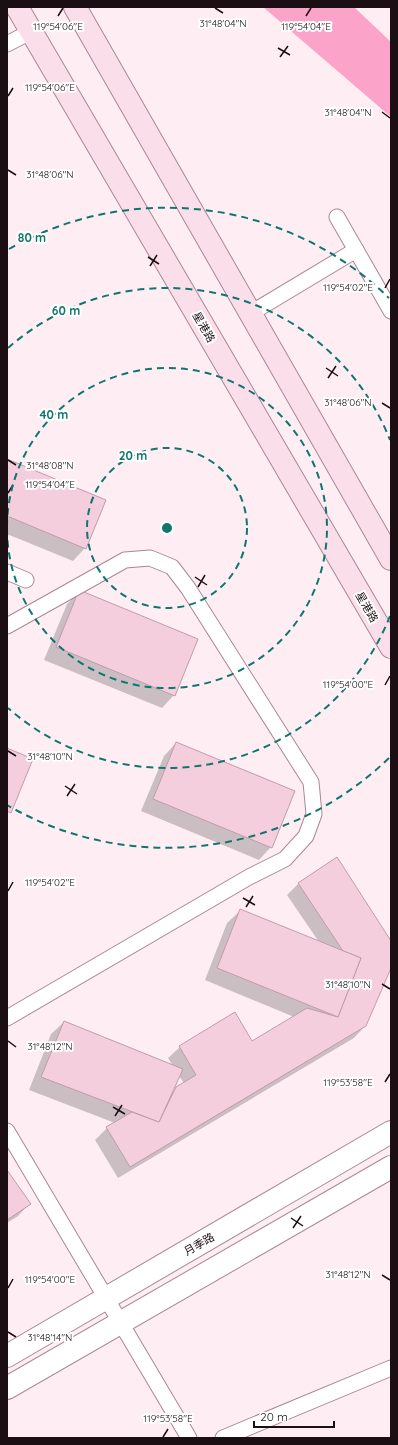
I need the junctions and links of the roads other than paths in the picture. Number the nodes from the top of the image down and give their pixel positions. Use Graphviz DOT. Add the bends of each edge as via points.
graph roads {
  1 [pos="17,7"];
  2 [pos="75,7"];
  3 [pos="32,31"];
  4 [pos="7,44"];
  5 [pos="337,217"];
  6 [pos="356,250"];
  7 [pos="391,311"];
  8 [pos="250,313"];
  9 [pos="391,559"];
  10 [pos="7,572"];
  11 [pos="26,580"];
  12 [pos="7,626"];
  13 [pos="391,647"];
  14 [pos="7,1018"];
  15 [pos="7,1130"];
  16 [pos="391,1132"];
  17 [pos="391,1167"];
  18 [pos="106,1298"];
  19 [pos="120,1323"];
  20 [pos="7,1356"];
  21 [pos="391,1368"];
  22 [pos="7,1388"];
  23 [pos="188,1438"];
  24 [pos="223,1438"];
  1 -- 3 [label="main road, 星港路"];
  2 -- 8 [label="main road"];
  3 -- 4 [label="lane"];
  3 -- 13 [label="main road, 星港路"];
  5 -- 6 [label="lane"];
  6 -- 7 [label="lane"];
  6 -- 8 [label="lane"];
  8 -- 9 [label="main road"];
  10 -- 11 [label="lane"];
  12 -- 14 [label="lane" via="125,560 150,558 172,567 188,588 311,782 314,814 306,836 285,859 248,877"];
  15 -- 18 [label="lane"];
  16 -- 18 [label="street, 月季路"];
  17 -- 19 [label="street"];
  18 -- 19 [label="lane"];
  18 -- 20 [label="street, 月季路"];
  19 -- 22 [label="street"];
  19 -- 23 [label="lane"];
  21 -- 24 [label="lane"];
}
